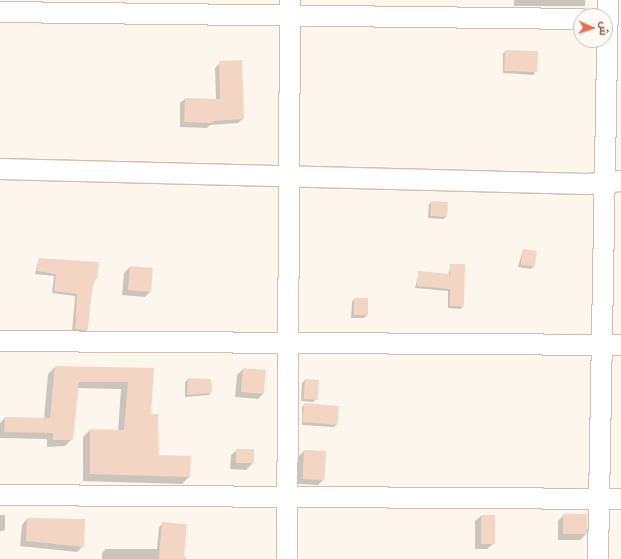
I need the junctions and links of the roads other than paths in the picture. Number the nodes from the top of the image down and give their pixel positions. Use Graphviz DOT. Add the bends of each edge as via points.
graph roads {
  1 [pos="290,8"];
  2 [pos="0,12"];
  3 [pos="573,19"];
  4 [pos="611,48"];
  5 [pos="0,169"];
  6 [pos="289,176"];
  7 [pos="613,182"];
  8 [pos="0,341"];
  9 [pos="288,344"];
  10 [pos="612,345"];
  11 [pos="0,495"];
  12 [pos="287,497"];
  13 [pos="599,498"];
  14 [pos="621,499"];
  15 [pos="287,559"];
  16 [pos="598,559"];
  1 -- 2 [label="street"];
  1 -- 3 [label="street"];
  1 -- 6 [label="street"];
  4 -- 7 [label="street"];
  5 -- 6 [label="street"];
  6 -- 7 [label="street"];
  6 -- 9 [label="street"];
  7 -- 10 [label="street"];
  8 -- 9 [label="street"];
  9 -- 10 [label="street"];
  9 -- 12 [label="street"];
  10 -- 13 [label="street"];
  11 -- 12 [label="street"];
  12 -- 13 [label="street"];
  12 -- 15 [label="street"];
  13 -- 14 [label="street"];
  13 -- 16 [label="street"];
}
